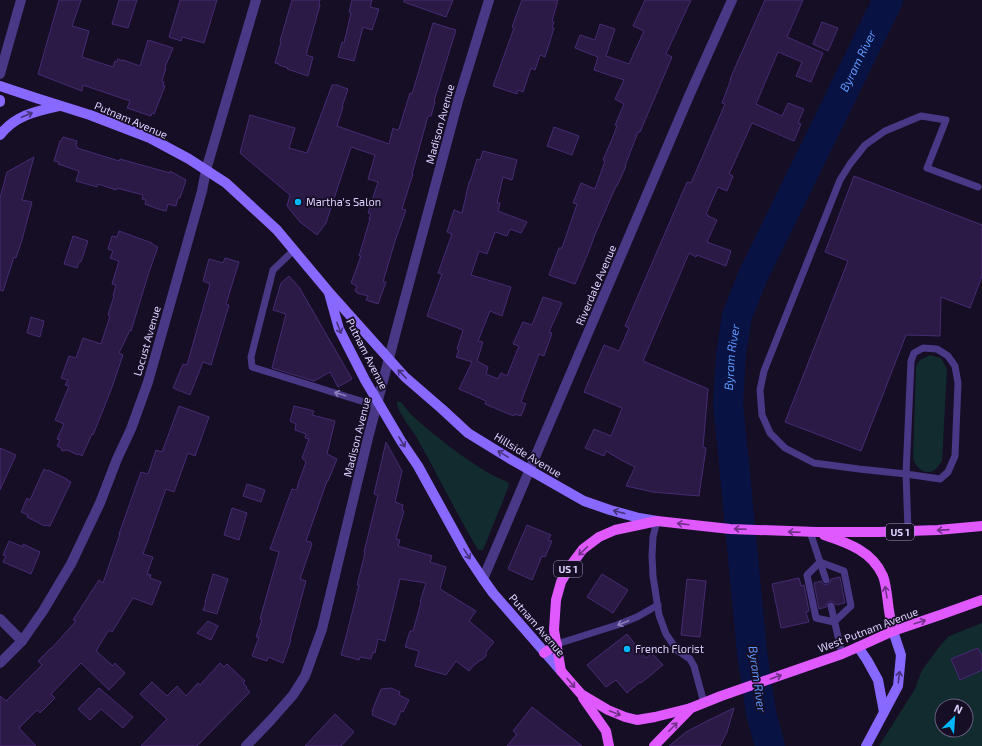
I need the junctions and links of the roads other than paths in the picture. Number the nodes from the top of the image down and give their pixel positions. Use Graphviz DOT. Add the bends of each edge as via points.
graph roads {
  1 [pos="21,0"];
  2 [pos="256,0"];
  3 [pos="489,0"];
  4 [pos="732,0"];
  5 [pos="0,74"];
  6 [pos="0,86"];
  7 [pos="61,106"];
  8 [pos="0,135"];
  9 [pos="206,170"];
  10 [pos="978,187"];
  11 [pos="294,250"];
  12 [pos="328,291"];
  13 [pos="389,360"];
  14 [pos="377,404"];
  15 [pos="530,470"];
  16 [pos="906,474"];
  17 [pos="657,521"];
  18 [pos="982,526"];
  19 [pos="908,531"];
  20 [pos="814,532"];
  21 [pos="820,562"];
  22 [pos="483,579"];
  23 [pos="826,580"];
  24 [pos="982,600"];
  25 [pos="658,605"];
  26 [pos="831,606"];
  27 [pos="0,619"];
  28 [pos="834,622"];
  29 [pos="893,631"];
  30 [pos="22,641"];
  31 [pos="557,644"];
  32 [pos="858,648"];
  33 [pos="544,652"];
  34 [pos="842,654"];
  35 [pos="0,663"];
  36 [pos="561,671"];
  37 [pos="581,694"];
  38 [pos="708,701"];
  39 [pos="691,708"];
  40 [pos="884,712"];
  41 [pos="246,746"];
  42 [pos="609,746"];
  43 [pos="654,746"];
  44 [pos="866,746"];
  1 -- 5 [label="street"];
  2 -- 9 [label="street, Locust Avenue"];
  3 -- 13 [label="street, Madison Avenue" via="458,101"];
  4 -- 15 [label="street, Riverdale Avenue"];
  6 -- 7 [label="street, Putnam Avenue"];
  8 -- 7 [label="street, one-way" via="20,118 32,112"];
  7 -- 9 [label="street, Putnam Avenue" via="150,138"];
  9 -- 11 [label="street, Putnam Avenue" via="245,199"];
  9 -- 30 [label="street, Locust Avenue" via="150,374 131,429 71,564"];
  10 -- 16 [label="lane" via="927,168 946,120 921,116 884,131 866,145 840,180 764,371 760,390 762,415 770,433 785,448 814,463"];
  11 -- 12 [label="street, Putnam Avenue"];
  14 -- 11 [label="lane, one-way" via="252,367 251,358 273,270"];
  12 -- 13 [label="street, Hillside Avenue"];
  12 -- 14 [label="street, Putnam Avenue, one-way" via="338,329"];
  13 -- 14 [label="street, Madison Avenue"];
  15 -- 13 [label="street, Hillside Avenue, one-way" via="468,433"];
  14 -- 22 [label="street, Putnam Avenue, one-way" via="418,466 461,545"];
  14 -- 41 [label="street, Madison Avenue" via="322,629 305,676 293,695"];
  17 -- 15 [label="street, Hillside Avenue, one-way" via="584,501"];
  15 -- 22 [label="street, Riverdale Avenue"];
  16 -- 16 [label="lane" via="940,479 948,472 955,456 958,382 955,366 948,356 937,349 923,348 914,353 910,361"];
  16 -- 19 [label="lane"];
  20 -- 17 [label="main road, Hillside Avenue / US 1, one-way" via="709,527"];
  17 -- 25 [label="lane" via="652,556"];
  17 -- 31 [label="main road, Putnam Avenue / US 1, one-way" via="615,530 599,537 583,549 570,565 561,582 556,600 554,630"];
  18 -- 19 [label="main road, US 1, one-way"];
  19 -- 20 [label="main road, US 1"];
  20 -- 21 [label="lane"];
  29 -- 20 [label="main road, one-way" via="883,576 875,562 864,552 848,544"];
  21 -- 23 [label="lane"];
  21 -- 28 [label="lane" via="807,575 816,618"];
  21 -- 28 [label="lane" via="844,571 851,606"];
  22 -- 33 [label="street, Putnam Avenue"];
  29 -- 24 [label="main road, West Putnam Avenue, one-way"];
  25 -- 31 [label="lane, one-way" via="617,625"];
  25 -- 38 [label="lane" via="666,634 677,650 690,659"];
  26 -- 28 [label="lane"];
  27 -- 30 [label="street"];
  28 -- 34 [label="lane"];
  29 -- 32 [label="main road, West Putnam Avenue"];
  40 -- 29 [label="street, one-way" via="898,686 901,655"];
  30 -- 35 [label="street, Locust Avenue"];
  31 -- 33 [label="main road"];
  31 -- 36 [label="main road, Putnam Avenue / US 1"];
  32 -- 34 [label="main road, West Putnam Avenue"];
  32 -- 40 [label="street" via="878,680"];
  33 -- 36 [label="street, Putnam Avenue"];
  38 -- 34 [label="main road, West Putnam Avenue, one-way"];
  36 -- 37 [label="main road, Putnam Avenue, one-way"];
  37 -- 39 [label="main road, Putnam Avenue, one-way" via="608,710 637,720"];
  37 -- 42 [label="main road" via="606,732"];
  38 -- 39 [label="main road, Putnam Avenue"];
  43 -- 39 [label="main road, one-way"];
  40 -- 44 [label="street"];
}
